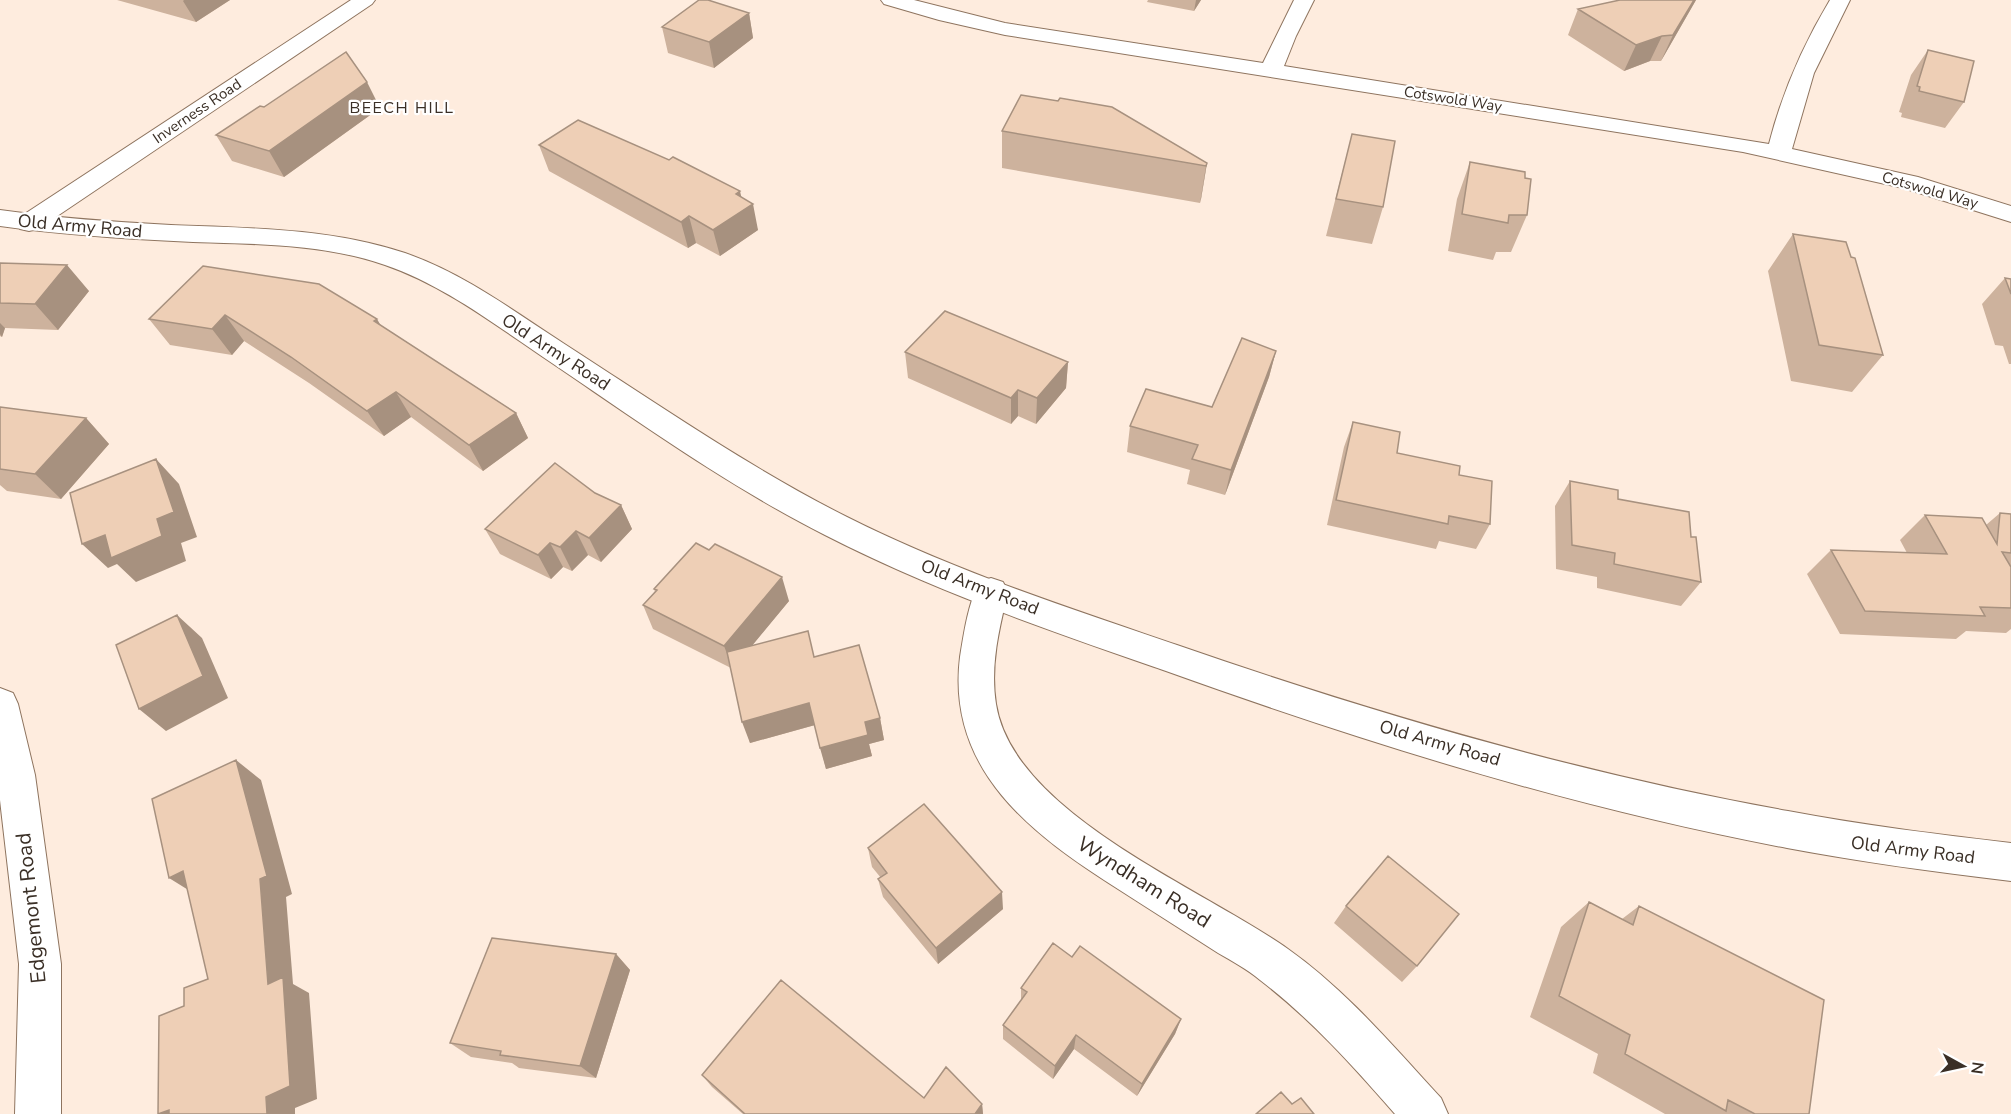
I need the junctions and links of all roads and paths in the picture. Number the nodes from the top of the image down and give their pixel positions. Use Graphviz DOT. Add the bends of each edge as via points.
graph roads {
  1 [pos="365,0"];
  2 [pos="891,0"];
  3 [pos="1304,0"];
  4 [pos="1840,0"];
  5 [pos="1271,71"];
  6 [pos="1779,151"];
  7 [pos="2011,214"];
  8 [pos="14,220"];
  9 [pos="991,592"];
  10 [pos="0,704"];
  11 [pos="2011,862"];
  12 [pos="38,1114"];
  13 [pos="1425,1114"];
  1 -- 8 [label="street, Inverness Road"];
  2 -- 5 [label="street, Cotswold Way" via="1005,29"];
  3 -- 5 [label="street"];
  4 -- 6 [label="street" via="1798,84"];
  5 -- 6 [label="street, Cotswold Way"];
  6 -- 7 [label="street, Cotswold Way" via="1909,182"];
  8 -- 9 [label="street, Old Army Road" via="76,228 296,240 365,250 415,266 461,290 761,484 925,567"];
  9 -- 11 [label="street, Old Army Road" via="1215,675 1564,779 1822,838"];
  9 -- 13 [label="street, Wyndham Road" via="978,647 976,700 990,750 1005,775 1053,824 1080,843 1274,964 1350,1030"];
  10 -- 12 [label="street, Edgemont Road" via="16,775 40,964"];
}
